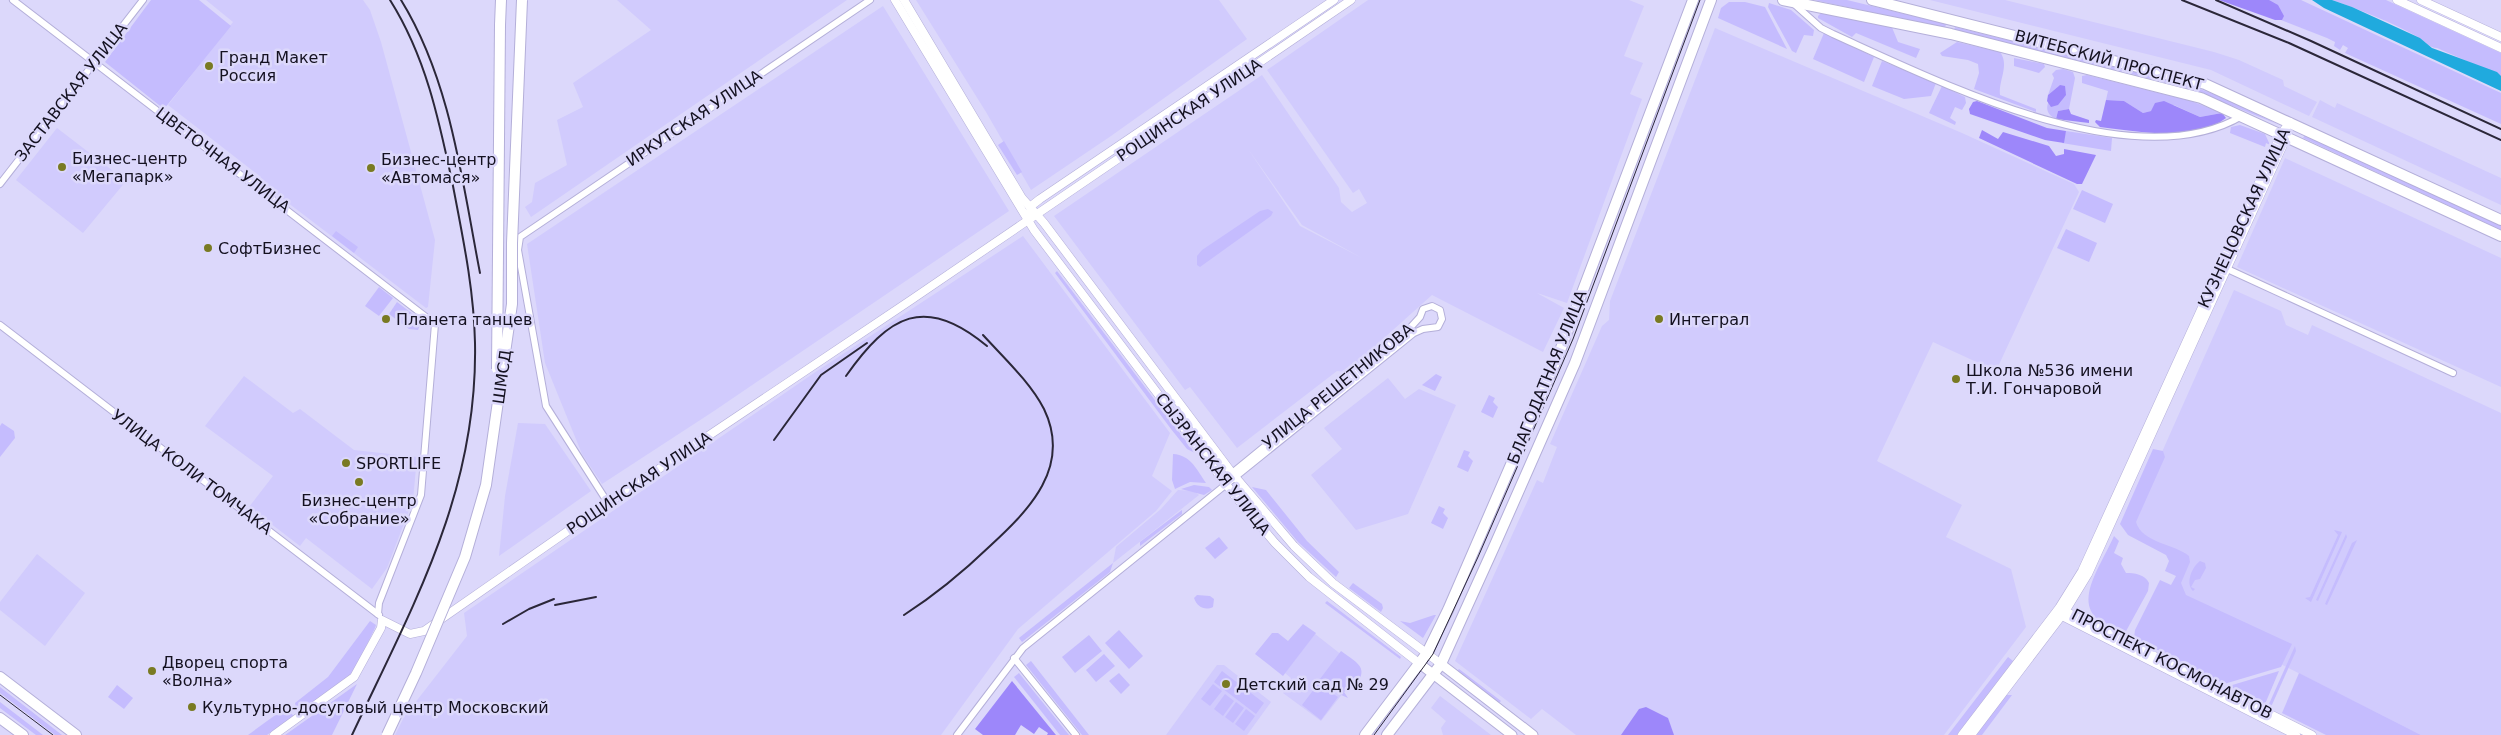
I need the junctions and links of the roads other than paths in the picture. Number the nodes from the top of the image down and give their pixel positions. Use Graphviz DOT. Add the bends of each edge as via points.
graph roads {
  1 [pos="13,0"];
  2 [pos="143,0"];
  3 [pos="501,0"];
  4 [pos="522,0"];
  5 [pos="870,0"];
  6 [pos="895,0"];
  7 [pos="904,0"];
  8 [pos="1334,0"];
  9 [pos="1351,0"];
  10 [pos="1693,0"];
  11 [pos="1711,0"];
  12 [pos="1872,0"];
  13 [pos="2397,0"];
  14 [pos="2421,0"];
  15 [pos="1788,1"];
  16 [pos="1954,20"];
  17 [pos="1951,34"];
  18 [pos="2501,37"];
  19 [pos="2501,48"];
  20 [pos="94,61"];
  21 [pos="2242,116"];
  22 [pos="2290,122"];
  23 [pos="2284,135"];
  24 [pos="0,184"];
  25 [pos="1031,206"];
  26 [pos="1037,214"];
  27 [pos="1027,220"];
  28 [pos="2501,220"];
  29 [pos="2501,236"];
  30 [pos="2224,267"];
  31 [pos="0,325"];
  32 [pos="2453,373"];
  33 [pos="1234,476"];
  34 [pos="1226,485"];
  35 [pos="608,503"];
  36 [pos="1276,525"];
  37 [pos="1267,534"];
  38 [pos="2062,612"];
  39 [pos="380,617"];
  40 [pos="1427,653"];
  41 [pos="1014,658"];
  42 [pos="1420,664"];
  43 [pos="1441,664"];
  44 [pos="1434,674"];
  45 [pos="0,677"];
  46 [pos="0,718"];
  47 [pos="23,735"];
  48 [pos="76,735"];
  49 [pos="274,735"];
  50 [pos="385,735"];
  51 [pos="957,735"];
  52 [pos="1076,735"];
  53 [pos="1366,735"];
  54 [pos="1387,735"];
  55 [pos="1512,735"];
  56 [pos="1533,735"];
  57 [pos="1962,735"];
  58 [pos="1970,735"];
  59 [pos="2296,735"];
  60 [pos="2312,735"];
  1 -- 20 [label="street, ЦВЕТОЧНАЯ УЛИЦА"];
  2 -- 20 [label="street, ЗАСТАВСКАЯ УЛИЦА"];
  3 -- 50 [label="main road, ШМСД, bridge" via="498,363 482,485 462,556"];
  4 -- 50 [label="main road, ШМСД, bridge" via="512,304 486,485 465,557"];
  5 -- 35 [label="street, ИРКУТСКАЯ УЛИЦА" via="520,237 518,250 546,406"];
  6 -- 27 [label="street, СЫЗРАНСКАЯ УЛИЦА"];
  7 -- 25 [label="street, СЫЗРАНСКАЯ УЛИЦА" via="1020,195"];
  8 -- 25 [label="street, РОЩИНСКАЯ УЛИЦА"];
  9 -- 26 [label="street, РОЩИНСКАЯ УЛИЦА"];
  10 -- 40 [label="main road, БЛАГОДАТНАЯ УЛИЦА" via="1558,356"];
  11 -- 43 [label="main road, БЛАГОДАТНАЯ УЛИЦА" via="1575,363"];
  12 -- 16 [label="main road, ВИТЕБСКИЙ ПРОСПЕКТ"];
  13 -- 19 [label="street"];
  14 -- 18 [label="street"];
  15 -- 17 [label="main road, ВИТЕБСКИЙ ПРОСПЕКТ"];
  15 -- 21 [label="street, ВИТЕБСКИЙ ПРОСПЕКТ" via="1833,34 1983,99 2069,126 2121,135 2182,137 2222,127"];
  16 -- 17 [label="main road" via="1949,27"];
  16 -- 22 [label="main road, ВИТЕБСКИЙ ПРОСПЕКТ" via="2184,78"];
  17 -- 21 [label="main road, ВИТЕБСКИЙ ПРОСПЕКТ" via="2179,92"];
  20 -- 24 [label="street, ЗАСТАВСКАЯ УЛИЦА"];
  20 -- 39 [label="street, ЦВЕТОЧНАЯ УЛИЦА" via="433,321 436,327 421,495 380,603"];
  21 -- 23 [label="main road, ВИТЕБСКИЙ ПРОСПЕКТ"];
  22 -- 23 [label="street, КУЗНЕЦОВСКАЯ УЛИЦА"];
  22 -- 28 [label="main road, ВИТЕБСКИЙ ПРОСПЕКТ"];
  23 -- 29 [label="main road, ВИТЕБСКИЙ ПРОСПЕКТ"];
  23 -- 30 [label="street, КУЗНЕЦОВСКАЯ УЛИЦА"];
  25 -- 26 [label="street, СЫЗРАНСКАЯ УЛИЦА"];
  25 -- 27 [label="street"];
  26 -- 27 [label="street, РОЩИНСКАЯ УЛИЦА"];
  26 -- 33 [label="street, СЫЗРАНСКАЯ УЛИЦА"];
  27 -- 34 [label="street, СЫЗРАНСКАЯ УЛИЦА"];
  27 -- 35 [label="street, РОЩИНСКАЯ УЛИЦА"];
  30 -- 32 [label="street"];
  30 -- 38 [label="street, КУЗНЕЦОВСКАЯ УЛИЦА"];
  31 -- 39 [label="street, УЛИЦА КОЛИ ТОМЧАКА"];
  33 -- 33 [label="street, УЛИЦА РЕШЕТНИКОВА" via="1414,333 1438,327 1442,319 1440,310 1432,306 1423,309 1413,325"];
  33 -- 34 [label="street, УЛИЦА РЕШЕТНИКОВА"];
  33 -- 36 [label="street, СЫЗРАНСКАЯ УЛИЦА"];
  34 -- 37 [label="street, СЫЗРАНСКАЯ УЛИЦА"];
  34 -- 41 [label="street, УЛИЦА РЕШЕТНИКОВА"];
  35 -- 39 [label="street, РОЩИНСКАЯ УЛИЦА" via="424,630 410,634"];
  36 -- 37 [label="street"];
  36 -- 40 [label="street, СЫЗРАНСКАЯ УЛИЦА" via="1325,576"];
  37 -- 42 [label="street, СЫЗРАНСКАЯ УЛИЦА" via="1317,585"];
  38 -- 57 [label="street, КУЗНЕЦОВСКАЯ УЛИЦА"];
  38 -- 58 [label="street, КУЗНЕЦОВСКАЯ УЛИЦА"];
  38 -- 59 [label="street, ПРОСПЕКТ КОСМОНАВТОВ"];
  38 -- 60 [label="street, ПРОСПЕКТ КОСМОНАВТОВ"];
  39 -- 49 [label="street" via="381,628 354,677"];
  40 -- 42 [label="main road, БЛАГОДАТНАЯ УЛИЦА"];
  40 -- 43 [label="street, СЫЗРАНСКАЯ УЛИЦА"];
  41 -- 51 [label="street, УЛИЦА РЕШЕТНИКОВА"];
  41 -- 52 [label="street"];
  42 -- 44 [label="main road, СЫЗРАНСКАЯ УЛИЦА"];
  42 -- 53 [label="main road, БЛАГОДАТНАЯ УЛИЦА"];
  43 -- 44 [label="main road, БЛАГОДАТНАЯ УЛИЦА"];
  43 -- 56 [label="main road"];
  44 -- 54 [label="main road, БЛАГОДАТНАЯ УЛИЦА"];
  44 -- 55 [label="main road, СЫЗРАНСКАЯ УЛИЦА"];
  45 -- 48 [label="main road"];
  46 -- 47 [label="main road"];
}
